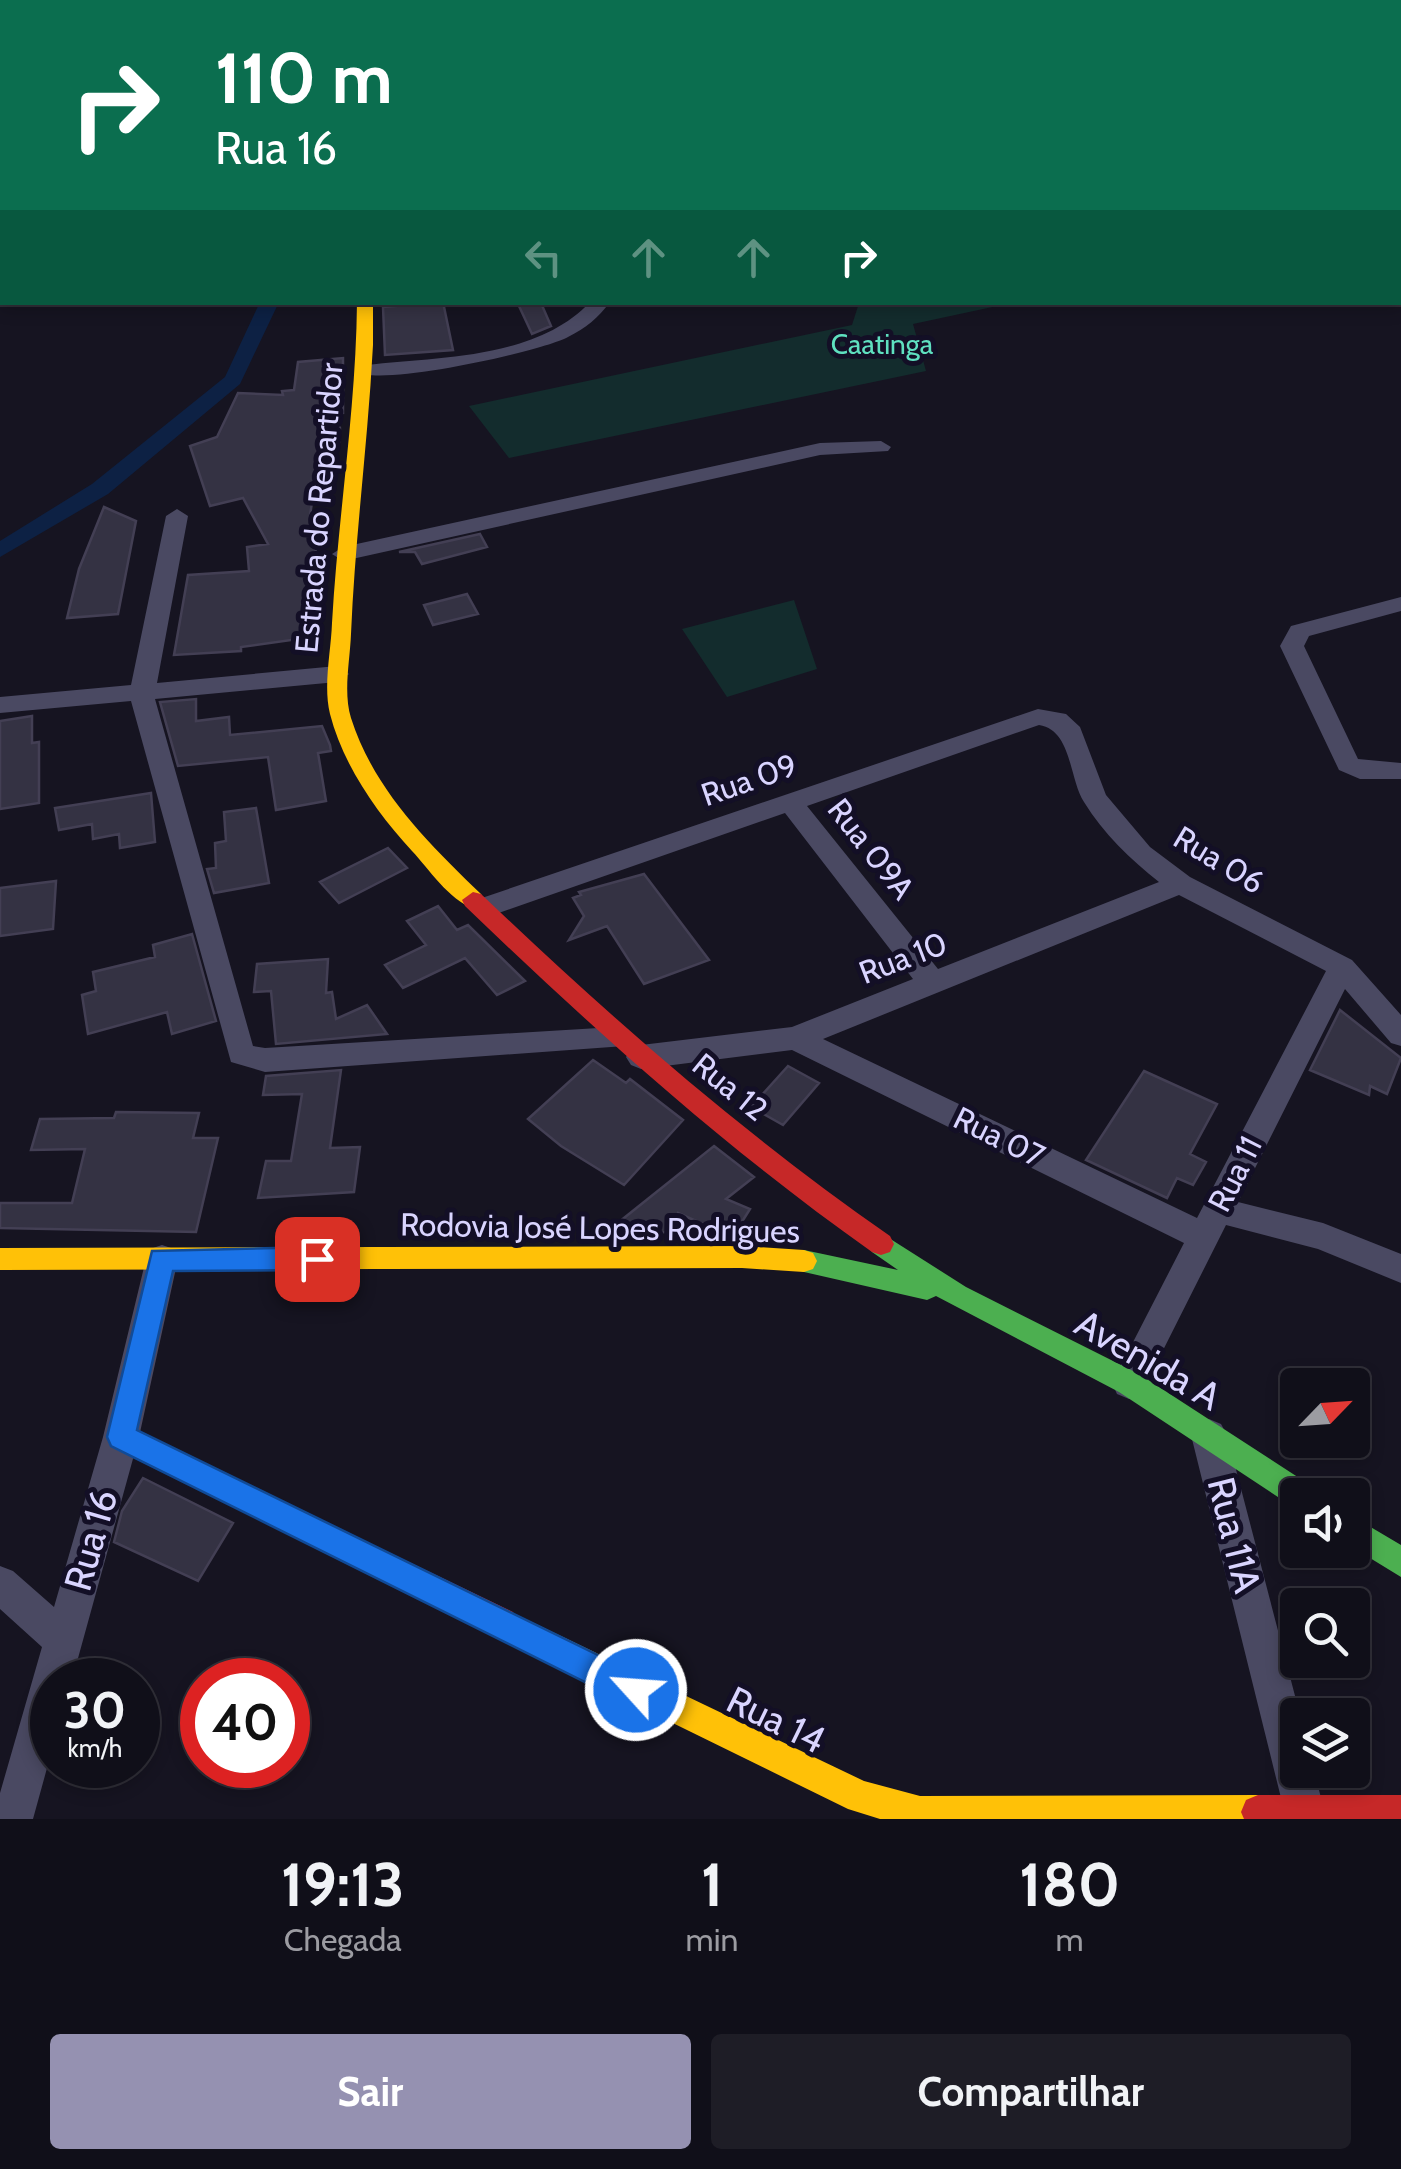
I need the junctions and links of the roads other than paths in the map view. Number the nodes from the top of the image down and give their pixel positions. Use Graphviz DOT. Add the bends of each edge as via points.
graph roads {
  1 [pos="365,305"];
  2 [pos="599,305"];
  3 [pos="366,371"];
  4 [pos="881,447"];
  5 [pos="176,516"];
  6 [pos="342,554"];
  7 [pos="1401,604"];
  8 [pos="338,674"];
  9 [pos="140,690"];
  10 [pos="0,706"];
  11 [pos="1038,718"];
  12 [pos="1401,772"];
  13 [pos="791,803"];
  14 [pos="1180,884"];
  15 [pos="483,908"];
  16 [pos="1342,967"];
  17 [pos="934,984"];
  18 [pos="1401,1034"];
  19 [pos="615,1038"];
  20 [pos="795,1038"];
  21 [pos="641,1057"];
  22 [pos="1211,1223"];
  23 [pos="0,1258"];
  24 [pos="162,1259"];
  25 [pos="1401,1269"];
  26 [pos="956,1295"];
  27 [pos="1130,1383"];
  28 [pos="1209,1436"];
  29 [pos="121,1437"];
  30 [pos="1280,1482"];
  31 [pos="1370,1542"];
  32 [pos="1401,1562"];
  33 [pos="0,1584"];
  34 [pos="63,1640"];
  35 [pos="835,1803"];
  36 [pos="1304,1810"];
  37 [pos="1401,1812"];
  38 [pos="12,1819"];
  1 -- 3 [label="street, Estrada do Repartidor"];
  2 -- 3 [label="street" via="566,334 480,355"];
  3 -- 6 [label="street, Estrada do Repartidor"];
  4 -- 6 [label="street" via="820,449"];
  5 -- 9 [label="street"];
  6 -- 8 [label="street, Estrada do Repartidor"];
  7 -- 12 [label="street" via="1299,632 1292,646 1352,768"];
  8 -- 9 [label="street"];
  8 -- 15 [label="street, Estrada do Repartidor" via="339,714 374,791 402,831"];
  9 -- 10 [label="street"];
  9 -- 19 [label="street" via="241,1054 266,1060"];
  11 -- 13 [label="street, Rua 09"];
  11 -- 14 [label="street, Rua 06" via="1066,726 1094,798 1141,854"];
  13 -- 15 [label="street, Rua 09"];
  13 -- 17 [label="street, Rua 09A"];
  14 -- 16 [label="street, Rua 06"];
  14 -- 17 [label="street, Rua 10"];
  15 -- 19 [label="street, Rua 12"];
  16 -- 18 [label="street, Rua 06"];
  16 -- 22 [label="street, Rua 11"];
  17 -- 20 [label="street, Rua 10"];
  19 -- 21 [label="street, Rua 12"];
  20 -- 21 [label="street, Rua 10"];
  20 -- 22 [label="street, Rua 07"];
  21 -- 26 [label="street, Rua 12" via="833,1212"];
  22 -- 25 [label="street, Rua 07" via="1323,1237"];
  22 -- 27 [label="street, Rua 11"];
  23 -- 24 [label="street, Rodovia José Lopes Rodrigues"];
  24 -- 26 [label="street, Rodovia José Lopes Rodrigues" via="742,1258 825,1263"];
  24 -- 29 [label="street, Rua 16"];
  26 -- 27 [label="street, Avenida A"];
  27 -- 28 [label="street, Avenida A"];
  28 -- 30 [label="street, Avenida A"];
  28 -- 36 [label="street, Rua 11A"];
  29 -- 34 [label="street, Rua 16"];
  29 -- 35 [label="street, Rua 14"];
  31 -- 32 [label="street"];
  33 -- 34 [label="street"];
  34 -- 38 [label="street, Rua 16"];
  35 -- 36 [label="street, Rua 14" via="920,1813"];
  36 -- 37 [label="street, Rua 14"];
}
